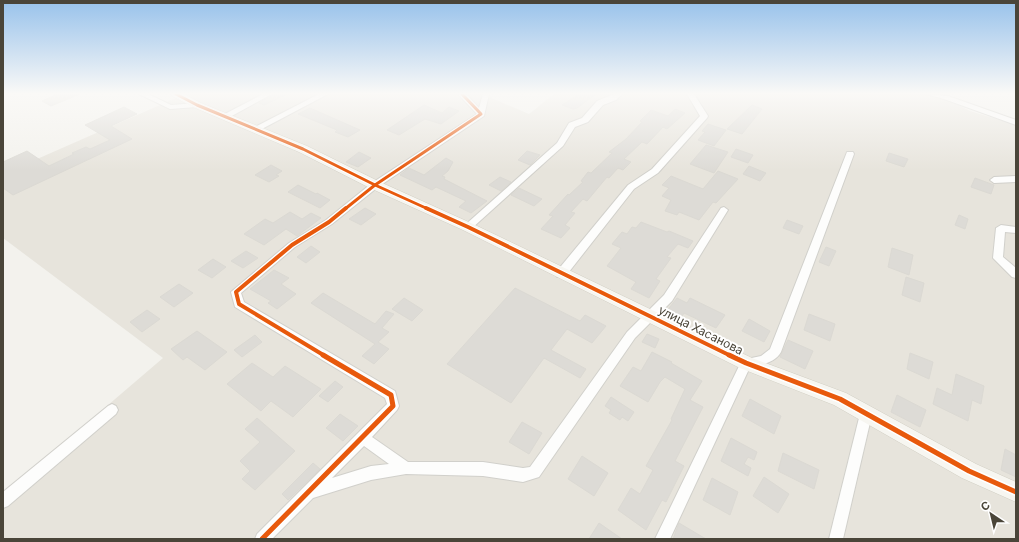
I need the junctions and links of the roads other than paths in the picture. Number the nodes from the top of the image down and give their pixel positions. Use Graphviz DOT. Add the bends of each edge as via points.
graph roads {
  1 [pos="232,119"];
  2 [pos="275,119"];
  3 [pos="473,119"];
  4 [pos="586,119"];
  5 [pos="701,119"];
  6 [pos="1006,119"];
  7 [pos="1016,123"];
  8 [pos="256,129"];
  9 [pos="850,154"];
  10 [pos="1016,179"];
  11 [pos="994,180"];
  12 [pos="375,186"];
  13 [pos="724,210"];
  14 [pos="468,227"];
  15 [pos="1016,230"];
  16 [pos="561,274"];
  17 [pos="1016,274"];
  18 [pos="649,315"];
  19 [pos="746,363"];
  20 [pos="112,410"];
  21 [pos="866,414"];
  22 [pos="363,438"];
  23 [pos="406,468"];
  24 [pos="311,492"];
  25 [pos="1016,492"];
  26 [pos="3,501"];
  27 [pos="262,539"];
  28 [pos="662,539"];
  29 [pos="836,539"];
  1 -- 8 [label="street, улица Хасанова"];
  2 -- 8 [label="street"];
  3 -- 12 [label="street"];
  4 -- 14 [label="street" via="572,125 560,144"];
  5 -- 16 [label="street" via="655,171 631,187"];
  6 -- 7 [label="street"];
  8 -- 12 [label="street, улица Хасанова" via="303,149"];
  9 -- 19 [label="street" via="775,352 764,360"];
  10 -- 11 [label="street"];
  12 -- 14 [label="street, улица Хасанова"];
  12 -- 22 [label="street" via="329,222 292,245 236,292 239,304 391,395 393,406"];
  13 -- 18 [label="street" via="668,298"];
  14 -- 16 [label="street, улица Хасанова"];
  15 -- 17 [label="street" via="1001,228 998,258"];
  16 -- 18 [label="street, улица Хасанова"];
  18 -- 19 [label="street, улица Хасанова"];
  18 -- 23 [label="street" via="631,335 534,472 523,475 483,469"];
  19 -- 21 [label="street, улица Хасанова" via="840,399"];
  19 -- 28 [label="street"];
  20 -- 26 [label="street"];
  21 -- 25 [label="street, улица Хасанова" via="969,471"];
  21 -- 29 [label="street"];
  22 -- 23 [label="street"];
  22 -- 24 [label="street"];
  23 -- 24 [label="street" via="371,473"];
  24 -- 27 [label="street"];
}
